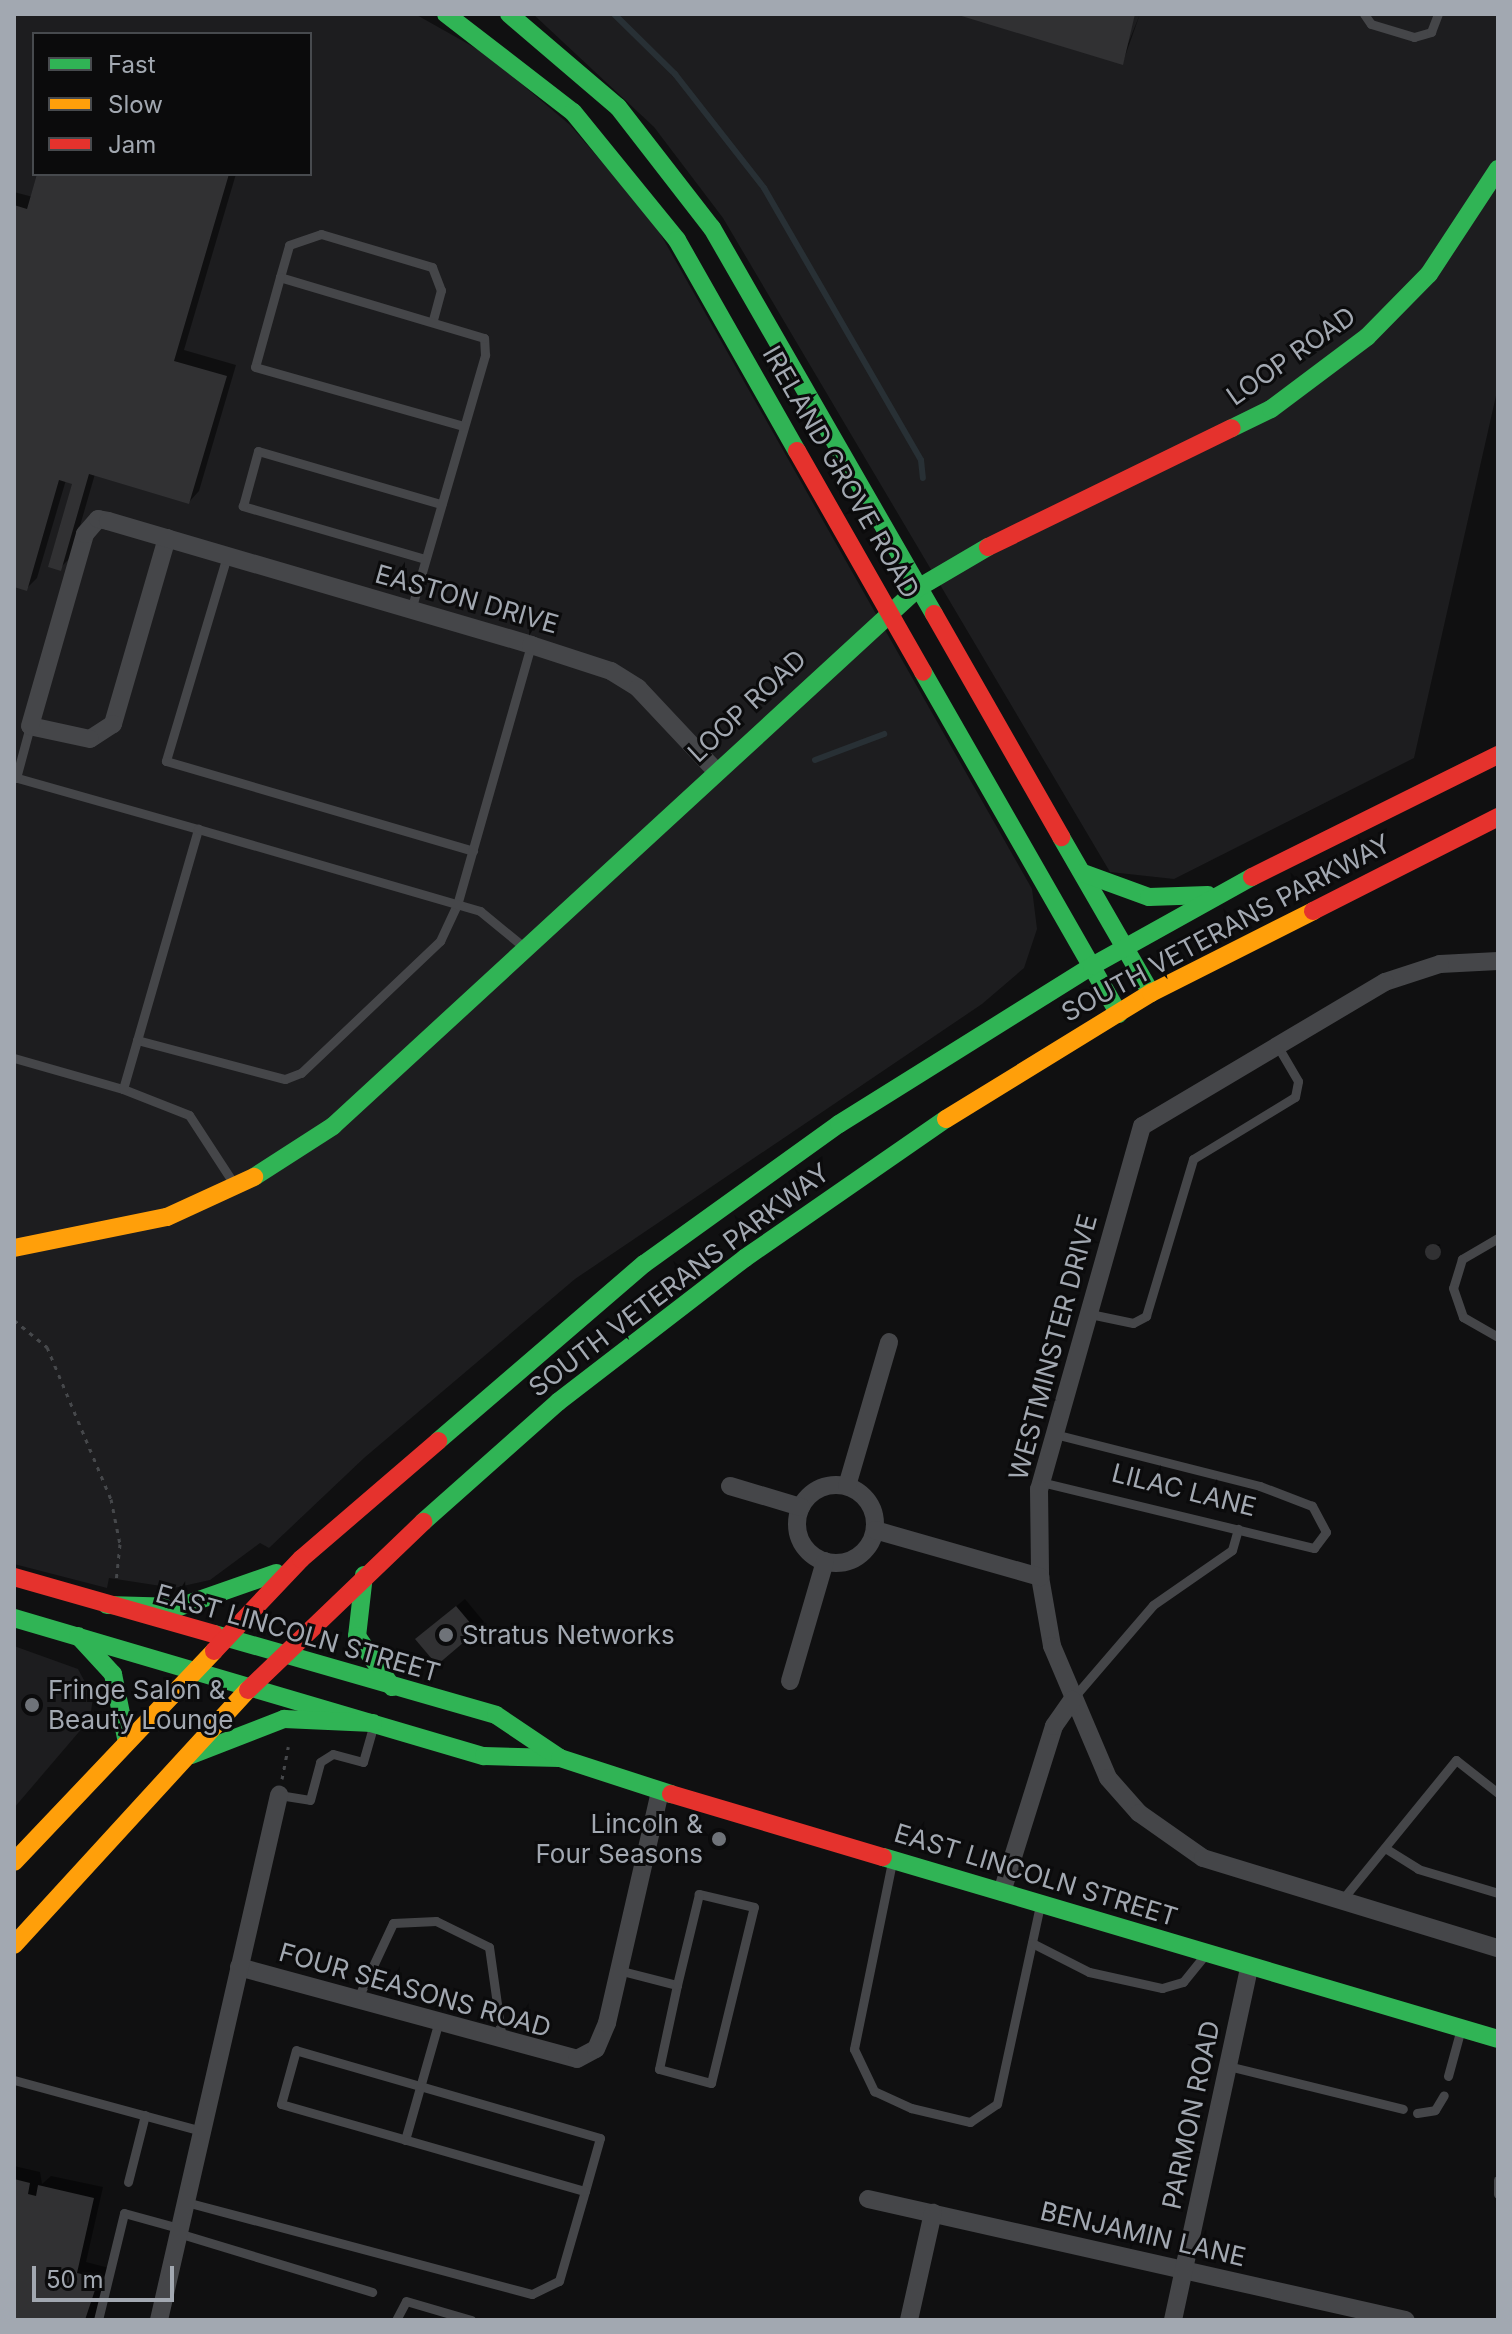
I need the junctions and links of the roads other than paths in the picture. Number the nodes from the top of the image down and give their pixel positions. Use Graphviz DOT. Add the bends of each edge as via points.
graph roads {
  1 [pos="446,14"];
  2 [pos="509,14"];
  3 [pos="1364,14"];
  4 [pos="1438,14"];
  5 [pos="1498,169"];
  6 [pos="280,277"];
  7 [pos="433,320"];
  8 [pos="464,426"];
  9 [pos="441,504"];
  10 [pos="167,538"];
  11 [pos="227,556"];
  12 [pos="425,559"];
  13 [pos="918,588"];
  14 [pos="411,610"];
  15 [pos="890,611"];
  16 [pos="531,645"];
  17 [pos="22,724"];
  18 [pos="1498,755"];
  19 [pos="716,771"];
  20 [pos="15,777"];
  21 [pos="1498,817"];
  22 [pos="198,829"];
  23 [pos="473,851"];
  24 [pos="1083,873"];
  25 [pos="1216,895"];
  26 [pos="457,905"];
  27 [pos="1123,947"];
  28 [pos="525,948"];
  29 [pos="1498,961"];
  30 [pos="1092,966"];
  31 [pos="1151,993"];
  32 [pos="1119,1014"];
  33 [pos="137,1040"];
  34 [pos="1277,1045"];
  35 [pos="14,1058"];
  36 [pos="123,1089"];
  37 [pos="236,1188"];
  38 [pos="1498,1238"];
  39 [pos="14,1248"];
  40 [pos="1090,1314"];
  41 [pos="1498,1337"];
  42 [pos="889,1342"];
  43 [pos="1052,1433"];
  44 [pos="1041,1482"];
  45 [pos="730,1486"];
  46 [pos="847,1486"];
  47 [pos="801,1507"];
  48 [pos="1238,1529"];
  49 [pos="875,1530"];
  50 [pos="301,1559"];
  51 [pos="825,1561"];
  52 [pos="364,1575"];
  53 [pos="14,1577"];
  54 [pos="1040,1577"];
  55 [pos="111,1597"];
  56 [pos="14,1618"];
  57 [pos="78,1636"];
  58 [pos="223,1639"];
  59 [pos="281,1657"];
  60 [pos="193,1670"];
  61 [pos="790,1681"];
  62 [pos="251,1686"];
  63 [pos="392,1687"];
  64 [pos="1072,1700"];
  65 [pos="373,1723"];
  66 [pos="126,1738"];
  67 [pos="560,1758"];
  68 [pos="176,1762"];
  69 [pos="660,1791"];
  70 [pos="1498,1793"];
  71 [pos="279,1795"];
  72 [pos="1385,1848"];
  73 [pos="893,1859"];
  74 [pos="14,1862"];
  75 [pos="1002,1892"];
  76 [pos="1498,1893"];
  77 [pos="1341,1901"];
  78 [pos="1040,1904"];
  79 [pos="1032,1943"];
  80 [pos="14,1945"];
  81 [pos="1498,1948"];
  82 [pos="1205,1954"];
  83 [pos="239,1967"];
  84 [pos="1249,1967"];
  85 [pos="618,1970"];
  86 [pos="677,1985"];
  87 [pos="357,2000"];
  88 [pos="438,2024"];
  89 [pos="1460,2029"];
  90 [pos="1498,2039"];
  91 [pos="502,2043"];
  92 [pos="1228,2066"];
  93 [pos="1448,2076"];
  94 [pos="14,2080"];
  95 [pos="420,2086"];
  96 [pos="1444,2095"];
  97 [pos="1403,2109"];
  98 [pos="1417,2113"];
  99 [pos="145,2115"];
  100 [pos="202,2131"];
  101 [pos="405,2140"];
  102 [pos="1498,2180"];
  103 [pos="128,2182"];
  104 [pos="585,2191"];
  105 [pos="1498,2194"];
  106 [pos="868,2199"];
  107 [pos="186,2202"];
  108 [pos="933,2213"];
  109 [pos="179,2231"];
  110 [pos="1185,2271"];
  111 [pos="372,2292"];
  112 [pos="98,2320"];
  113 [pos="159,2320"];
  114 [pos="396,2320"];
  115 [pos="471,2320"];
  116 [pos="909,2320"];
  117 [pos="1173,2320"];
  118 [pos="1406,2320"];
  1 -- 15 [label="main road, IRELAND GROVE ROAD" via="562,101 658,211"];
  2 -- 13 [label="main road, IRELAND GROVE ROAD" via="590,79 691,196"];
  3 -- 4 [label="lane" via="1371,24 1414,37 1431,32"];
  5 -- 13 [label="main road, LOOP ROAD" via="1429,274 1316,377 1271,409 977,552"];
  6 -- 7 [label="lane"];
  6 -- 7 [label="lane" via="289,245 321,234 432,267 441,290"];
  6 -- 8 [label="lane" via="255,367"];
  7 -- 8 [label="lane" via="484,338"];
  8 -- 9 [label="lane"];
  9 -- 12 [label="lane"];
  9 -- 12 [label="lane" via="258,451 243,506"];
  10 -- 11 [label="street, EASTON DRIVE"];
  10 -- 17 [label="street, EASTON DRIVE" via="108,521 90,525"];
  10 -- 17 [label="street" via="113,724 90,739"];
  11 -- 14 [label="street, EASTON DRIVE"];
  11 -- 23 [label="lane" via="166,761"];
  12 -- 14 [label="lane"];
  13 -- 15 [label="main road, LOOP ROAD"];
  13 -- 24 [label="main road, IRELAND GROVE ROAD"];
  14 -- 16 [label="street, EASTON DRIVE"];
  15 -- 19 [label="main road, LOOP ROAD"];
  15 -- 30 [label="main road, IRELAND GROVE ROAD"];
  16 -- 19 [label="street, EASTON DRIVE" via="611,671 638,688"];
  16 -- 23 [label="lane"];
  17 -- 20 [label="lane"];
  18 -- 25 [label="main road, SOUTH VETERANS PARKWAY"];
  19 -- 28 [label="main road, LOOP ROAD"];
  20 -- 22 [label="lane"];
  21 -- 31 [label="main road, SOUTH VETERANS PARKWAY"];
  22 -- 26 [label="lane"];
  22 -- 33 [label="lane"];
  23 -- 26 [label="lane"];
  24 -- 25 [label="main road" via="1149,897"];
  24 -- 27 [label="main road, IRELAND GROVE ROAD"];
  25 -- 27 [label="main road, SOUTH VETERANS PARKWAY"];
  26 -- 28 [label="lane" via="490,915"];
  26 -- 33 [label="lane" via="440,941 301,1073 262,1075"];
  27 -- 30 [label="main road, SOUTH VETERANS PARKWAY"];
  27 -- 31 [label="main road, IRELAND GROVE ROAD"];
  28 -- 37 [label="main road, LOOP ROAD" via="342,1119"];
  29 -- 34 [label="street, WESTMINSTER DRIVE" via="1412,971"];
  30 -- 32 [label="main road, IRELAND GROVE ROAD"];
  30 -- 50 [label="main road, SOUTH VETERANS PARKWAY" via="839,1124 644,1264"];
  31 -- 32 [label="main road, SOUTH VETERANS PARKWAY"];
  32 -- 52 [label="main road, SOUTH VETERANS PARKWAY" via="979,1096 745,1258 558,1402"];
  33 -- 36 [label="lane"];
  34 -- 40 [label="street, WESTMINSTER DRIVE" via="1142,1126"];
  34 -- 40 [label="lane" via="1298,1081 1295,1097 1193,1159 1146,1316 1133,1323"];
  35 -- 36 [label="lane"];
  36 -- 37 [label="lane" via="189,1115"];
  37 -- 39 [label="main road, LOOP ROAD" via="130,1229"];
  38 -- 41 [label="lane" via="1462,1259 1453,1288 1463,1317"];
  40 -- 43 [label="street, WESTMINSTER DRIVE"];
  42 -- 46 [label="street"];
  43 -- 44 [label="street, WESTMINSTER DRIVE"];
  43 -- 48 [label="lane, LILAC LANE" via="1260,1486 1312,1506 1326,1532 1314,1548"];
  44 -- 48 [label="lane, LILAC LANE"];
  44 -- 54 [label="street, WESTMINSTER DRIVE"];
  45 -- 47 [label="street"];
  46 -- 47 [label="street" via="815,1491"];
  46 -- 49 [label="street" via="872,1508"];
  47 -- 51 [label="street" via="798,1533"];
  48 -- 64 [label="lane" via="1232,1550 1153,1605"];
  49 -- 51 [label="street" via="851,1560"];
  49 -- 54 [label="street"];
  50 -- 55 [label="main road" via="209,1601"];
  50 -- 58 [label="main road, SOUTH VETERANS PARKWAY"];
  51 -- 61 [label="street"];
  52 -- 59 [label="main road, SOUTH VETERANS PARKWAY"];
  52 -- 63 [label="main road" via="357,1636"];
  53 -- 55 [label="main road, EAST LINCOLN STREET"];
  54 -- 64 [label="street, WESTMINSTER DRIVE"];
  55 -- 58 [label="main road, EAST LINCOLN STREET"];
  56 -- 57 [label="main road, EAST LINCOLN STREET"];
  57 -- 60 [label="main road, EAST LINCOLN STREET"];
  57 -- 66 [label="main road" via="113,1674"];
  58 -- 59 [label="main road, EAST LINCOLN STREET"];
  58 -- 60 [label="main road, SOUTH VETERANS PARKWAY"];
  59 -- 62 [label="main road, SOUTH VETERANS PARKWAY"];
  59 -- 63 [label="main road, EAST LINCOLN STREET"];
  60 -- 62 [label="main road, EAST LINCOLN STREET"];
  60 -- 66 [label="main road, SOUTH VETERANS PARKWAY"];
  62 -- 65 [label="main road, EAST LINCOLN STREET"];
  62 -- 68 [label="main road, SOUTH VETERANS PARKWAY"];
  63 -- 67 [label="main road, EAST LINCOLN STREET" via="496,1715"];
  64 -- 75 [label="street" via="1054,1726"];
  64 -- 77 [label="street, WESTMINSTER DRIVE" via="1108,1778 1139,1813 1203,1858"];
  65 -- 67 [label="main road, EAST LINCOLN STREET" via="484,1756"];
  65 -- 68 [label="main road" via="304,1717 258,1724"];
  65 -- 71 [label="lane" via="363,1762 333,1754 320,1762 310,1800"];
  66 -- 74 [label="main road, SOUTH VETERANS PARKWAY"];
  67 -- 69 [label="main road, EAST LINCOLN STREET"];
  68 -- 80 [label="main road, SOUTH VETERANS PARKWAY"];
  69 -- 73 [label="main road, EAST LINCOLN STREET"];
  69 -- 85 [label="street, FOUR SEASONS ROAD"];
  70 -- 72 [label="lane" via="1456,1760"];
  71 -- 83 [label="street, FOUR SEASONS ROAD"];
  72 -- 76 [label="lane" via="1418,1869"];
  72 -- 77 [label="lane"];
  73 -- 75 [label="main road, EAST LINCOLN STREET"];
  73 -- 79 [label="lane" via="854,2049 859,2070 886,2100 970,2122 989,2115"];
  75 -- 78 [label="main road, EAST LINCOLN STREET"];
  77 -- 81 [label="street, WESTMINSTER DRIVE"];
  78 -- 79 [label="lane"];
  78 -- 82 [label="main road, EAST LINCOLN STREET"];
  79 -- 82 [label="lane" via="1089,1972 1162,1988 1183,1982"];
  82 -- 84 [label="main road, EAST LINCOLN STREET"];
  83 -- 87 [label="street, FOUR SEASONS ROAD"];
  83 -- 100 [label="street, FOUR SEASONS ROAD"];
  84 -- 89 [label="main road, EAST LINCOLN STREET"];
  84 -- 92 [label="street, PARMON ROAD"];
  85 -- 86 [label="lane"];
  85 -- 91 [label="street, FOUR SEASONS ROAD" via="596,2049 568,2060"];
  86 -- 86 [label="lane" via="659,2069 711,2083 754,1907 699,1894"];
  87 -- 88 [label="street, FOUR SEASONS ROAD"];
  87 -- 91 [label="lane" via="393,1923 436,1921 489,1947"];
  88 -- 91 [label="street, FOUR SEASONS ROAD"];
  88 -- 95 [label="lane"];
  89 -- 90 [label="main road, EAST LINCOLN STREET"];
  89 -- 93 [label="lane"];
  92 -- 97 [label="lane"];
  92 -- 110 [label="street, PARMON ROAD"];
  94 -- 99 [label="lane"];
  95 -- 101 [label="lane"];
  95 -- 101 [label="lane" via="296,2050 281,2104"];
  95 -- 104 [label="lane" via="600,2138"];
  96 -- 98 [label="lane" via="1435,2110"];
  99 -- 100 [label="lane"];
  99 -- 103 [label="lane"];
  100 -- 107 [label="street, FOUR SEASONS ROAD"];
  101 -- 104 [label="lane"];
  102 -- 105 [label="lane"];
  104 -- 107 [label="lane" via="559,2281 532,2294"];
  106 -- 108 [label="street, BENJAMIN LANE"];
  107 -- 109 [label="street, FOUR SEASONS ROAD"];
  108 -- 110 [label="street, BENJAMIN LANE"];
  108 -- 116 [label="street"];
  109 -- 111 [label="lane"];
  109 -- 112 [label="lane" via="124,2213"];
  109 -- 113 [label="street, FOUR SEASONS ROAD"];
  110 -- 117 [label="street, PARMON ROAD"];
  110 -- 118 [label="street, BENJAMIN LANE"];
  114 -- 115 [label="lane" via="406,2301"];
}
